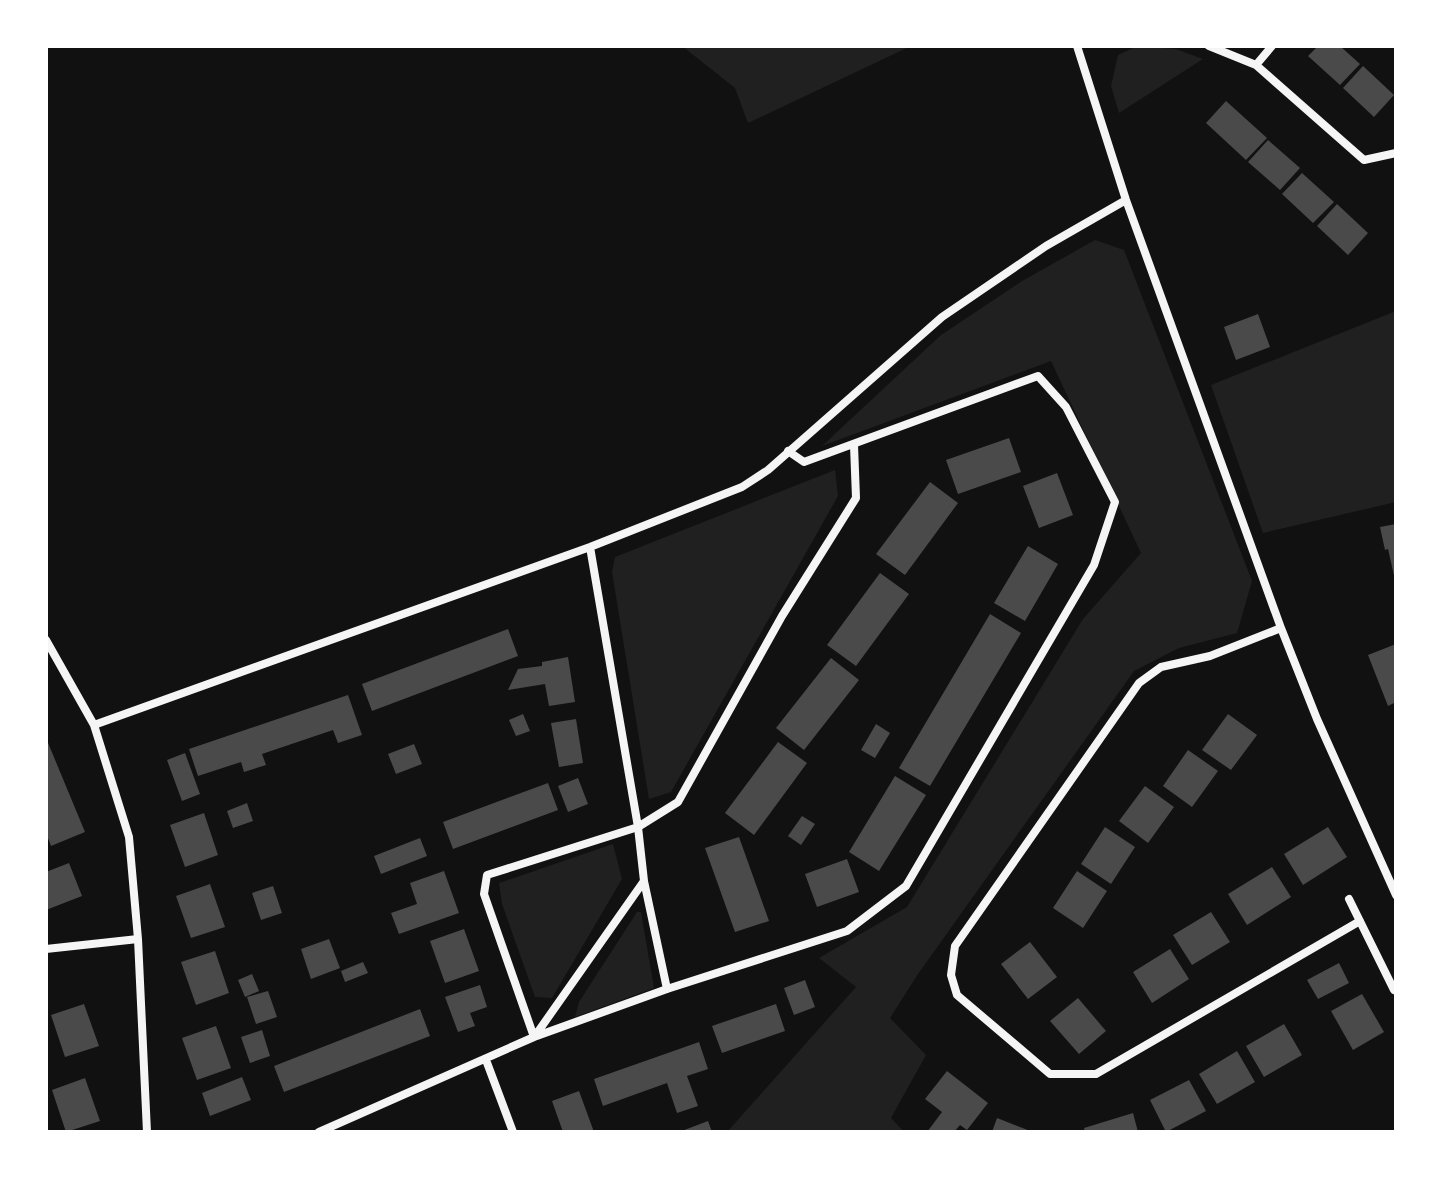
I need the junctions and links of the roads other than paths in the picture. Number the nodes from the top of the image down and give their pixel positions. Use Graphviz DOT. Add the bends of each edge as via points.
graph roads {
  1 [pos="1077,46"];
  2 [pos="1209,46"];
  3 [pos="1272,46"];
  4 [pos="1256,65"];
  5 [pos="1396,153"];
  6 [pos="1126,200"];
  7 [pos="854,445"];
  8 [pos="788,451"];
  9 [pos="590,547"];
  10 [pos="1281,628"];
  11 [pos="46,640"];
  12 [pos="94,725"];
  13 [pos="638,827"];
  14 [pos="644,881"];
  15 [pos="1396,895"];
  16 [pos="1349,899"];
  17 [pos="1360,921"];
  18 [pos="138,939"];
  19 [pos="46,949"];
  20 [pos="667,989"];
  21 [pos="1394,990"];
  22 [pos="534,1037"];
  23 [pos="486,1060"];
  24 [pos="147,1132"];
  25 [pos="319,1132"];
  26 [pos="513,1132"];
  1 -- 6 [label="street"];
  2 -- 4 [label="street"];
  3 -- 4 [label="street"];
  4 -- 5 [label="street" via="1364,160"];
  6 -- 8 [label="street" via="1046,246 942,317"];
  6 -- 10 [label="street"];
  7 -- 8 [label="street" via="804,462"];
  7 -- 13 [label="street" via="856,498 782,616 678,802"];
  7 -- 20 [label="street" via="1038,376 1066,407 1115,502 1094,565 906,886 847,931"];
  8 -- 9 [label="street" via="742,487"];
  9 -- 12 [label="street"];
  9 -- 13 [label="street"];
  10 -- 15 [label="street"];
  10 -- 17 [label="street" via="1210,656 1161,667 1139,683 955,946 951,975 957,995 1050,1074 1096,1074"];
  11 -- 12 [label="street"];
  12 -- 18 [label="street" via="129,837"];
  13 -- 14 [label="street"];
  13 -- 22 [label="street" via="487,875 484,894"];
  14 -- 20 [label="street"];
  14 -- 22 [label="street"];
  16 -- 17 [label="street"];
  17 -- 21 [label="street"];
  18 -- 19 [label="street"];
  18 -- 24 [label="street"];
  20 -- 22 [label="street"];
  22 -- 23 [label="street"];
  23 -- 25 [label="street"];
  23 -- 26 [label="street"];
}
